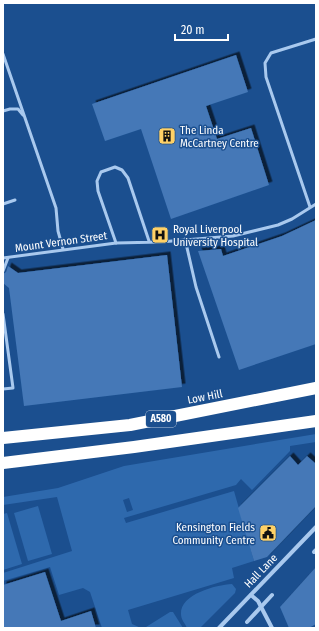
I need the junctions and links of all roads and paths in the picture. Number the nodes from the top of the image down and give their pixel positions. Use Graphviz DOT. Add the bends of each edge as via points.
graph roads {
  1 [pos="316,39"];
  2 [pos="3,54"];
  3 [pos="3,111"];
  4 [pos="26,118"];
  5 [pos="15,200"];
  6 [pos="3,204"];
  7 [pos="316,204"];
  8 [pos="310,207"];
  9 [pos="184,239"];
  10 [pos="149,242"];
  11 [pos="116,243"];
  12 [pos="63,249"];
  13 [pos="3,258"];
  14 [pos="8,258"];
  15 [pos="3,271"];
  16 [pos="3,314"];
  17 [pos="219,357"];
  18 [pos="316,388"];
  19 [pos="3,389"];
  20 [pos="316,421"];
  21 [pos="3,438"];
  22 [pos="3,463"];
  23 [pos="316,528"];
  24 [pos="251,595"];
  25 [pos="272,595"];
  26 [pos="261,607"];
  27 [pos="247,622"];
  28 [pos="219,628"];
  29 [pos="272,628"];
  1 -- 8 [label="lane" via="271,54 265,63 266,77"];
  2 -- 4 [label="lane"];
  3 -- 4 [label="lane" via="18,109"];
  4 -- 12 [label="lane" via="56,208"];
  5 -- 6 [label="lane"];
  7 -- 8 [label="lane, Mount Vernon Street"];
  8 -- 9 [label="lane, Mount Vernon Street" via="292,219 261,230 233,236"];
  9 -- 10 [label="lane, Mount Vernon Street"];
  9 -- 17 [label="lane" via="196,287"];
  10 -- 11 [label="lane, Mount Vernon Street"];
  10 -- 11 [label="lane, Mount Vernon Street" via="128,178 122,170 115,167 101,172 97,180 98,191"];
  11 -- 12 [label="lane, Mount Vernon Street"];
  12 -- 14 [label="lane, Mount Vernon Street"];
  13 -- 14 [label="lane, Mount Vernon Street"];
  14 -- 15 [label="lane"];
  16 -- 19 [label="lane" via="13,388"];
  18 -- 21 [label="highway, Low Hill / A580" via="130,425"];
  20 -- 22 [label="highway, A580"];
  23 -- 24 [label="street, Hall Lane"];
  24 -- 26 [label="street"];
  24 -- 28 [label="street, Hall Lane"];
  25 -- 26 [label="street"];
  26 -- 27 [label="street"];
  26 -- 29 [label="street"];
}
